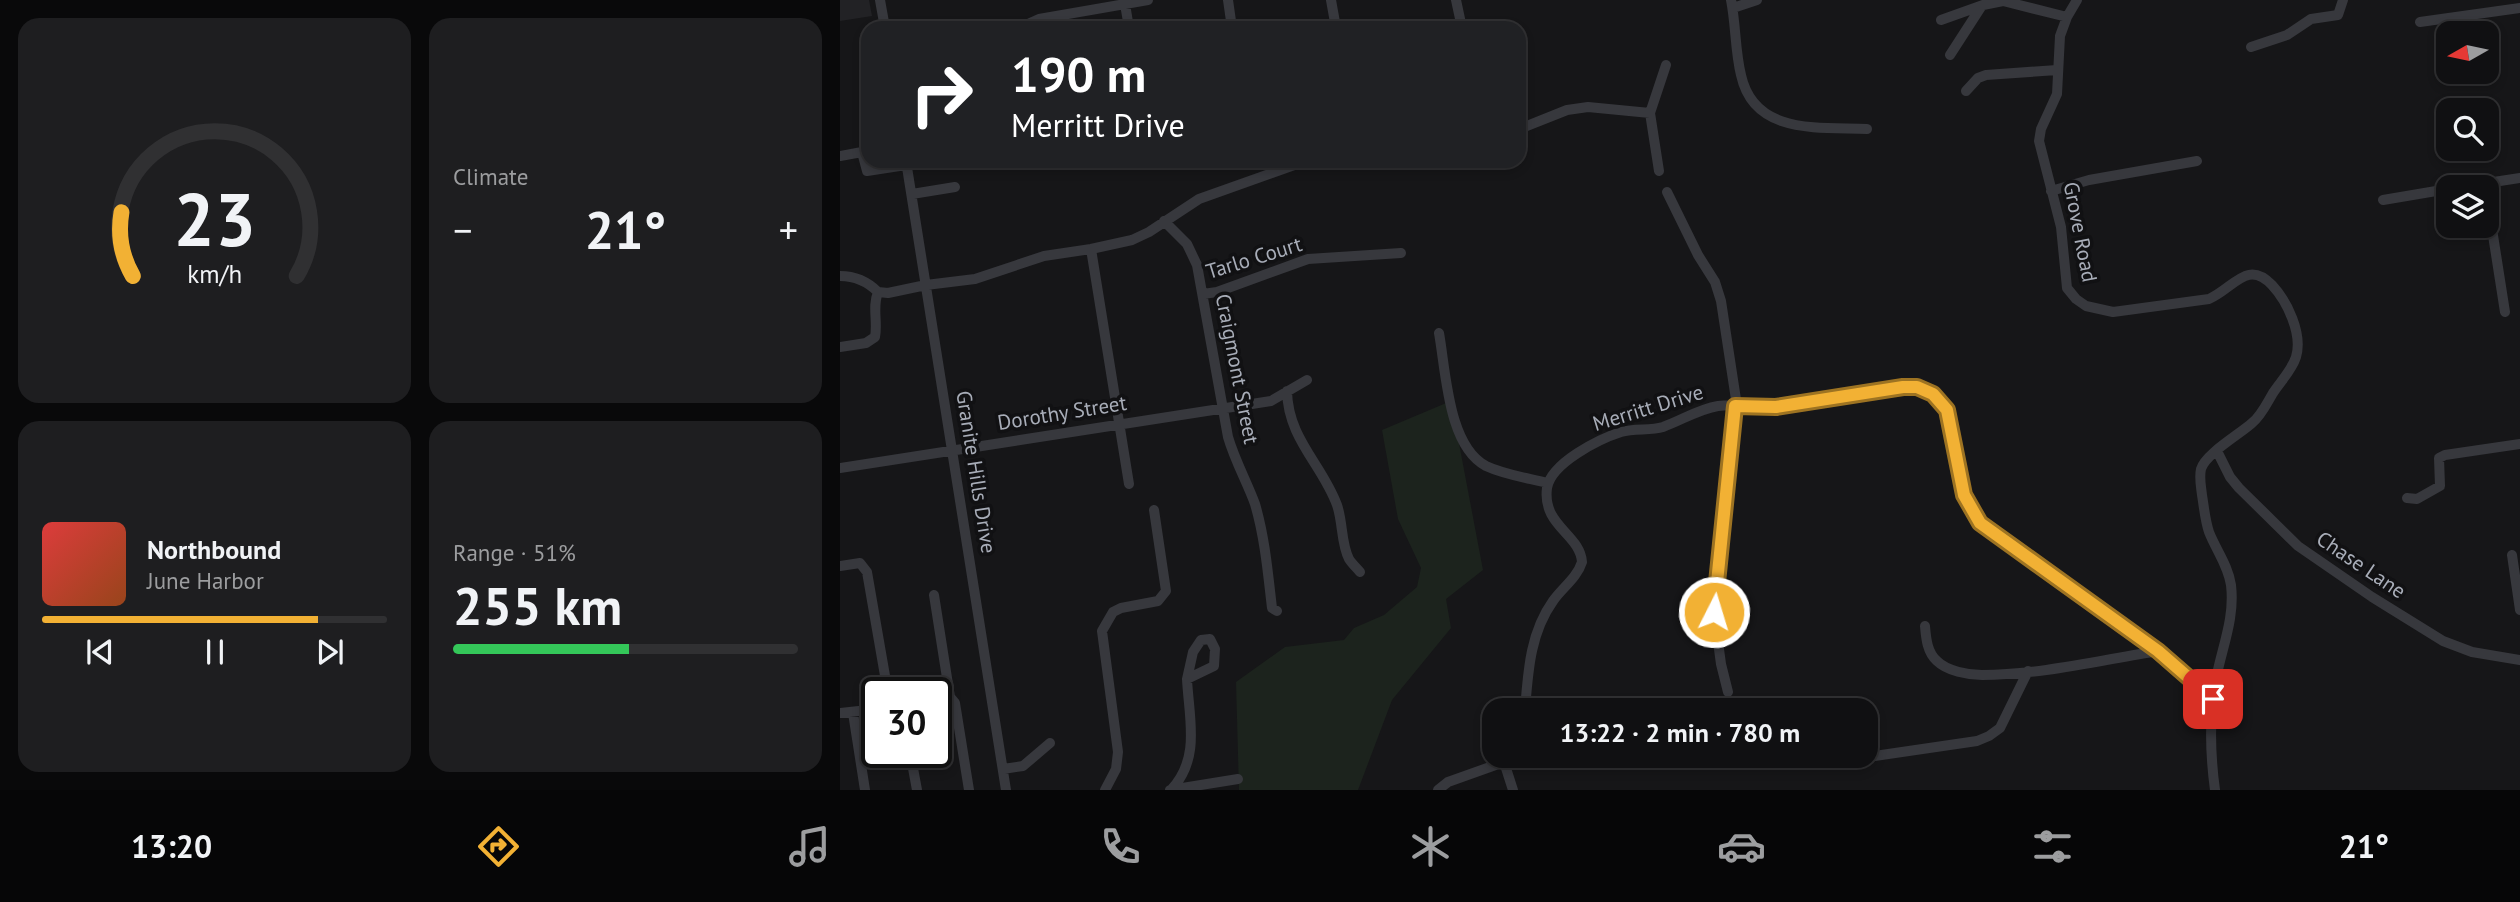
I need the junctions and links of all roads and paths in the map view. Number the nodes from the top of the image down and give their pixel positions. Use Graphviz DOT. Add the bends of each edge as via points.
graph roads {
  1 [pos="880,0"];
  2 [pos="1148,0"];
  3 [pos="1228,0"];
  4 [pos="1331,0"];
  5 [pos="1456,0"];
  6 [pos="1757,0"];
  7 [pos="2077,0"];
  8 [pos="2343,0"];
  9 [pos="1125,4"];
  10 [pos="1732,4"];
  11 [pos="1983,5"];
  12 [pos="2520,8"];
  13 [pos="2067,17"];
  14 [pos="1941,20"];
  15 [pos="884,21"];
  16 [pos="1034,21"];
  17 [pos="1128,21"];
  18 [pos="1231,21"];
  19 [pos="1335,21"];
  20 [pos="1460,21"];
  21 [pos="2420,22"];
  22 [pos="2251,47"];
  23 [pos="1950,55"];
  24 [pos="1666,65"];
  25 [pos="2057,70"];
  26 [pos="1966,91"];
  27 [pos="1650,113"];
  28 [pos="1526,126"];
  29 [pos="1867,129"];
  30 [pos="861,152"];
  31 [pos="840,156"];
  32 [pos="2197,161"];
  33 [pos="866,168"];
  34 [pos="882,168"];
  35 [pos="907,168"];
  36 [pos="1286,168"];
  37 [pos="1660,171"];
  38 [pos="2520,178"];
  39 [pos="2499,182"];
  40 [pos="955,187"];
  41 [pos="2050,191"];
  42 [pos="2436,191"];
  43 [pos="1667,192"];
  44 [pos="912,194"];
  45 [pos="2383,200"];
  46 [pos="1164,221"];
  47 [pos="2493,238"];
  48 [pos="1091,249"];
  49 [pos="1401,253"];
  50 [pos="840,276"];
  51 [pos="926,285"];
  52 [pos="877,292"];
  53 [pos="1203,294"];
  54 [pos="2504,312"];
  55 [pos="1439,333"];
  56 [pos="840,347"];
  57 [pos="1307,380"];
  58 [pos="1287,391"];
  59 [pos="1736,406"];
  60 [pos="1223,407"];
  61 [pos="1120,424"];
  62 [pos="2520,444"];
  63 [pos="952,450"];
  64 [pos="2217,451"];
  65 [pos="840,468"];
  66 [pos="1129,484"];
  67 [pos="1548,484"];
  68 [pos="2407,498"];
  69 [pos="1154,510"];
  70 [pos="2512,555"];
  71 [pos="840,566"];
  72 [pos="1360,572"];
  73 [pos="934,595"];
  74 [pos="2520,610"];
  75 [pos="1277,611"];
  76 [pos="1925,626"];
  77 [pos="2158,651"];
  78 [pos="2520,660"];
  79 [pos="2028,671"];
  80 [pos="885,677"];
  81 [pos="947,677"];
  82 [pos="1187,679"];
  83 [pos="1728,692"];
  84 [pos="1526,698"];
  85 [pos="952,699"];
  86 [pos="2213,699"];
  87 [pos="861,712"];
  88 [pos="840,713"];
  89 [pos="853,713"];
  90 [pos="1049,743"];
  91 [pos="1878,756"];
  92 [pos="913,768"];
  93 [pos="1484,768"];
  94 [pos="1509,768"];
  95 [pos="1003,769"];
  96 [pos="1238,779"];
  97 [pos="865,790"];
  98 [pos="917,790"];
  99 [pos="969,790"];
  100 [pos="1006,790"];
  101 [pos="1105,790"];
  102 [pos="1170,790"];
  103 [pos="1438,790"];
  104 [pos="1513,790"];
  105 [pos="2215,790"];
  1 -- 15 [label="street"];
  2 -- 9 [label="street"];
  3 -- 18 [label="street"];
  4 -- 19 [label="street"];
  5 -- 20 [label="street"];
  6 -- 10 [label="street"];
  7 -- 13 [label="street, Grove Road"];
  8 -- 22 [label="street" via="2338,15 2311,19 2287,35"];
  9 -- 16 [label="street"];
  9 -- 17 [label="street"];
  10 -- 29 [label="street" via="1741,76 1748,98 1760,111 1781,123"];
  11 -- 13 [label="street" via="2003,1"];
  11 -- 14 [label="street"];
  11 -- 23 [label="street"];
  12 -- 21 [label="street"];
  13 -- 25 [label="street, Grove Road"];
  24 -- 27 [label="street"];
  25 -- 26 [label="street" via="1986,75"];
  25 -- 41 [label="street, Grove Road" via="2057,94 2039,141"];
  27 -- 28 [label="street" via="1588,107"];
  27 -- 37 [label="street"];
  30 -- 31 [label="street"];
  32 -- 41 [label="street"];
  33 -- 34 [label="street"];
  35 -- 44 [label="street, Granite Hills Drive"];
  36 -- 46 [label="street" via="1199,199"];
  38 -- 39 [label="street"];
  40 -- 44 [label="street"];
  41 -- 64 [label="street, Grove Road" via="2061,227 2067,288 2086,306 2113,312 2209,299 2254,272 2277,291 2290,313 2299,344 2295,360 2256,420"];
  42 -- 45 [label="street"];
  43 -- 59 [label="street" via="1715,282"];
  44 -- 51 [label="street, Granite Hills Drive"];
  46 -- 48 [label="street" via="1132,240"];
  46 -- 53 [label="street, Craigmont Street" via="1193,254"];
  47 -- 54 [label="street"];
  48 -- 51 [label="street" via="1044,256 975,279"];
  48 -- 61 [label="street"];
  49 -- 53 [label="street, Tarlo Court" via="1308,259"];
  50 -- 52 [label="street" via="851,276"];
  51 -- 52 [label="street"];
  51 -- 63 [label="street, Granite Hills Drive"];
  52 -- 56 [label="street" via="875,337"];
  53 -- 60 [label="street, Craigmont Street"];
  55 -- 67 [label="street" via="1455,425 1464,446 1483,464"];
  57 -- 58 [label="street, Dorothy Street"];
  58 -- 60 [label="street, Dorothy Street" via="1271,401"];
  58 -- 72 [label="street" via="1293,424 1305,452 1331,490 1349,559"];
  59 -- 67 [label="street, Merritt Drive" via="1709,408 1661,428 1622,432 1576,455 1558,468"];
  59 -- 77 [label="street, Merritt Drive" via="1776,407 1903,387 1933,394 1947,410 1964,495 1980,523"];
  59 -- 83 [label="street" via="1714,612"];
  60 -- 61 [label="street, Dorothy Street"];
  60 -- 75 [label="street, Craigmont Street" via="1234,458 1254,502 1272,608"];
  61 -- 63 [label="street, Dorothy Street"];
  61 -- 66 [label="street"];
  62 -- 68 [label="street" via="2445,454 2439,458 2440,486 2417,499"];
  63 -- 65 [label="street, Dorothy Street"];
  63 -- 95 [label="street, Granite Hills Drive"];
  64 -- 78 [label="street, Chase Lane" via="2239,488 2319,561 2444,641 2472,652"];
  64 -- 86 [label="street, Grove Road" via="2202,466 2200,483 2206,521 2231,584 2232,612"];
  67 -- 84 [label="street" via="1551,516 1580,551 1582,562 1538,626"];
  69 -- 101 [label="street" via="1166,591 1158,601 1114,612 1102,631 1118,752 1116,769"];
  70 -- 74 [label="street"];
  71 -- 80 [label="street" via="860,563 867,572"];
  73 -- 81 [label="street"];
  76 -- 79 [label="street" via="1931,653 1945,667 1982,675"];
  77 -- 79 [label="street"];
  77 -- 86 [label="street, Merritt Drive"];
  79 -- 91 [label="street" via="2000,728 1989,736"];
  82 -- 102 [label="street" via="1191,752 1186,769"];
  85 -- 99 [label="street"];
  86 -- 105 [label="street, Grove Road"];
  87 -- 89 [label="street"];
  88 -- 89 [label="street"];
  89 -- 97 [label="street"];
  90 -- 95 [label="street" via="1023,766"];
  92 -- 98 [label="street"];
  93 -- 103 [label="street"];
  94 -- 104 [label="street"];
  95 -- 100 [label="street, Granite Hills Drive"];
  96 -- 102 [label="street"];
}
